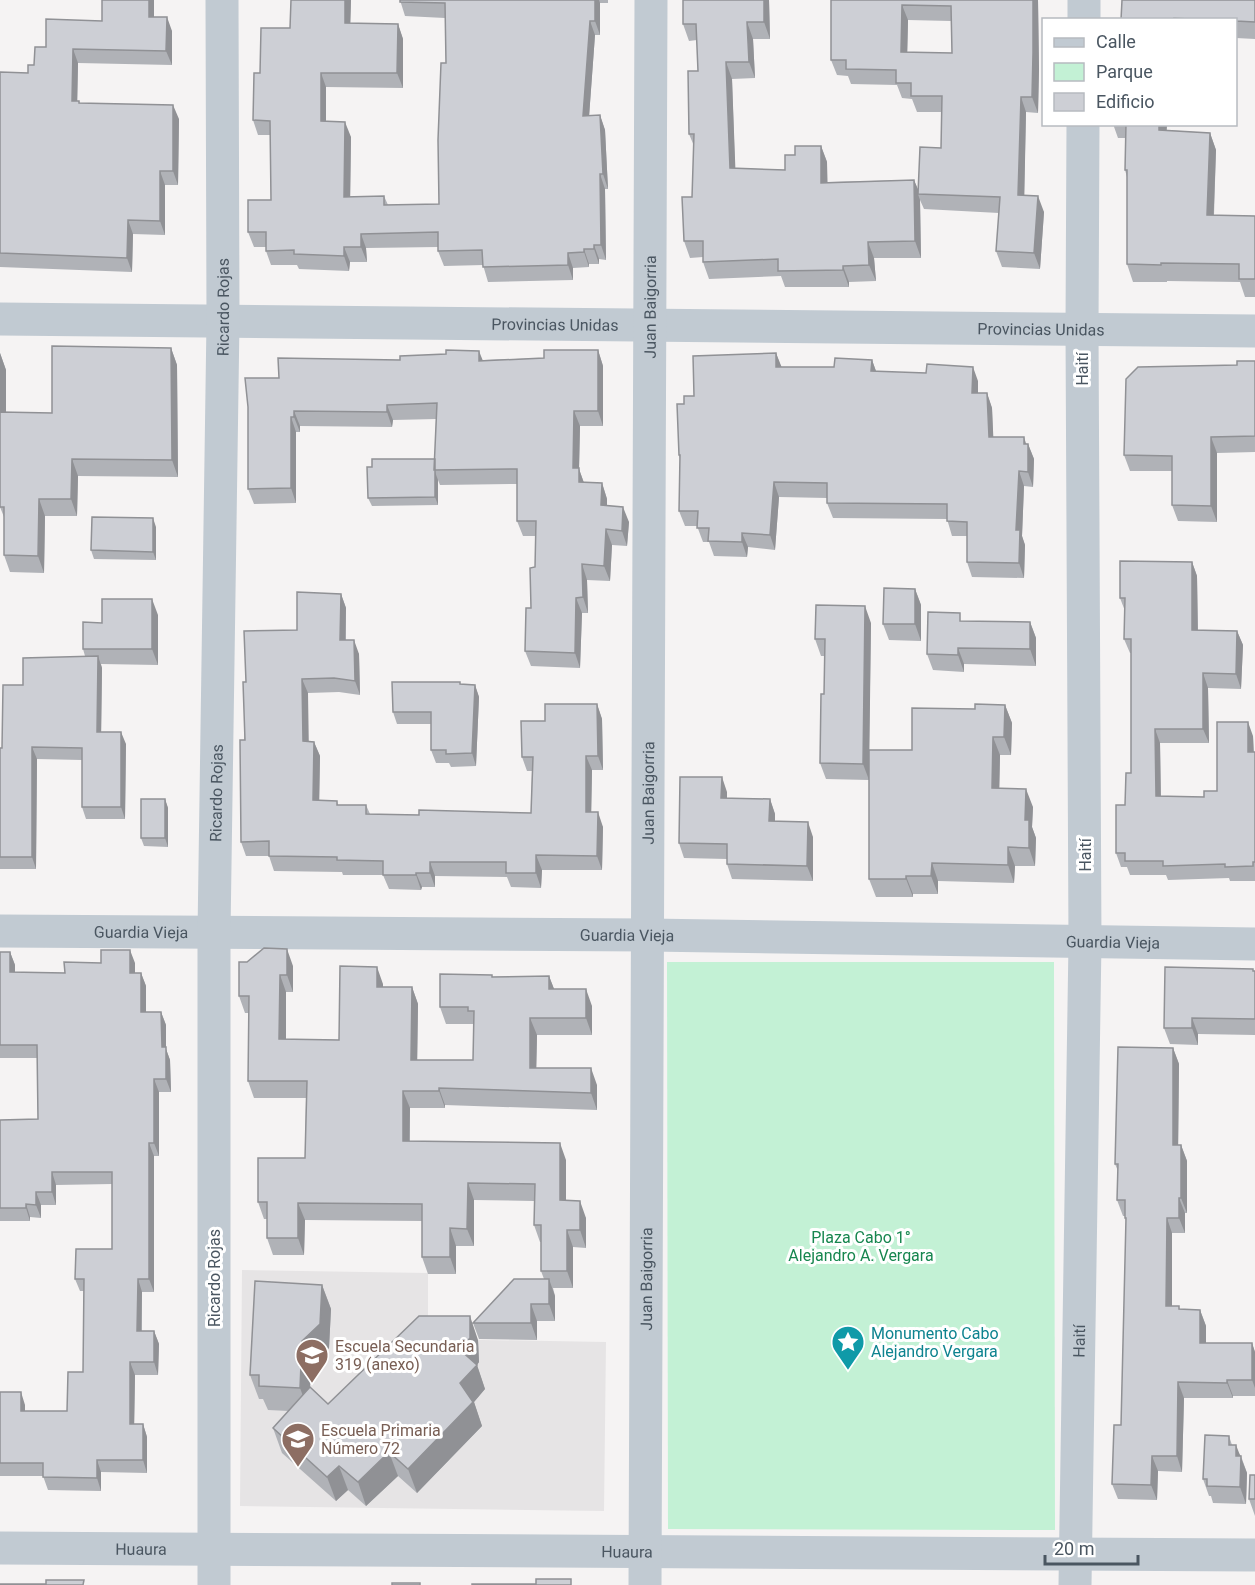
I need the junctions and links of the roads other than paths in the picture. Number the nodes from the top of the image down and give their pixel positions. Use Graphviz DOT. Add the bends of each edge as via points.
graph roads {
  1 [pos="222,0"];
  2 [pos="651,0"];
  3 [pos="1084,0"];
  4 [pos="1084,18"];
  5 [pos="1083,126"];
  6 [pos="0,320"];
  7 [pos="224,321"];
  8 [pos="651,325"];
  9 [pos="1082,329"];
  10 [pos="1255,331"];
  11 [pos="0,931"];
  12 [pos="214,933"];
  13 [pos="649,935"];
  14 [pos="1085,942"];
  15 [pos="1255,944"];
  16 [pos="0,1548"];
  17 [pos="214,1549"];
  18 [pos="646,1551"];
  19 [pos="1255,1555"];
  20 [pos="1076,1570"];
  21 [pos="214,1585"];
  22 [pos="645,1585"];
  1 -- 7 [label="street, Ricardo Rojas"];
  2 -- 8 [label="street, Juan Baigorria"];
  3 -- 4 [label="street"];
  5 -- 9 [label="street, Haití"];
  6 -- 7 [label="street, Provincias Unidas"];
  7 -- 8 [label="street, Provincias Unidas"];
  7 -- 12 [label="street, Ricardo Rojas"];
  8 -- 9 [label="street, Provincias Unidas"];
  8 -- 13 [label="street, Juan Baigorria"];
  9 -- 10 [label="street, Provincias Unidas"];
  9 -- 14 [label="street, Haití"];
  11 -- 12 [label="street, Guardia Vieja"];
  12 -- 13 [label="street, Guardia Vieja"];
  12 -- 17 [label="street, Ricardo Rojas"];
  13 -- 14 [label="street, Guardia Vieja"];
  13 -- 18 [label="street, Juan Baigorria"];
  14 -- 15 [label="street, Guardia Vieja"];
  14 -- 20 [label="street, Haití"];
  16 -- 17 [label="street, Huaura"];
  17 -- 18 [label="street, Huaura"];
  17 -- 21 [label="street, Ricardo Rojas"];
  18 -- 20 [label="street, Huaura"];
  18 -- 22 [label="street, Juan Baigorria"];
  19 -- 20 [label="street, Huaura"];
}
